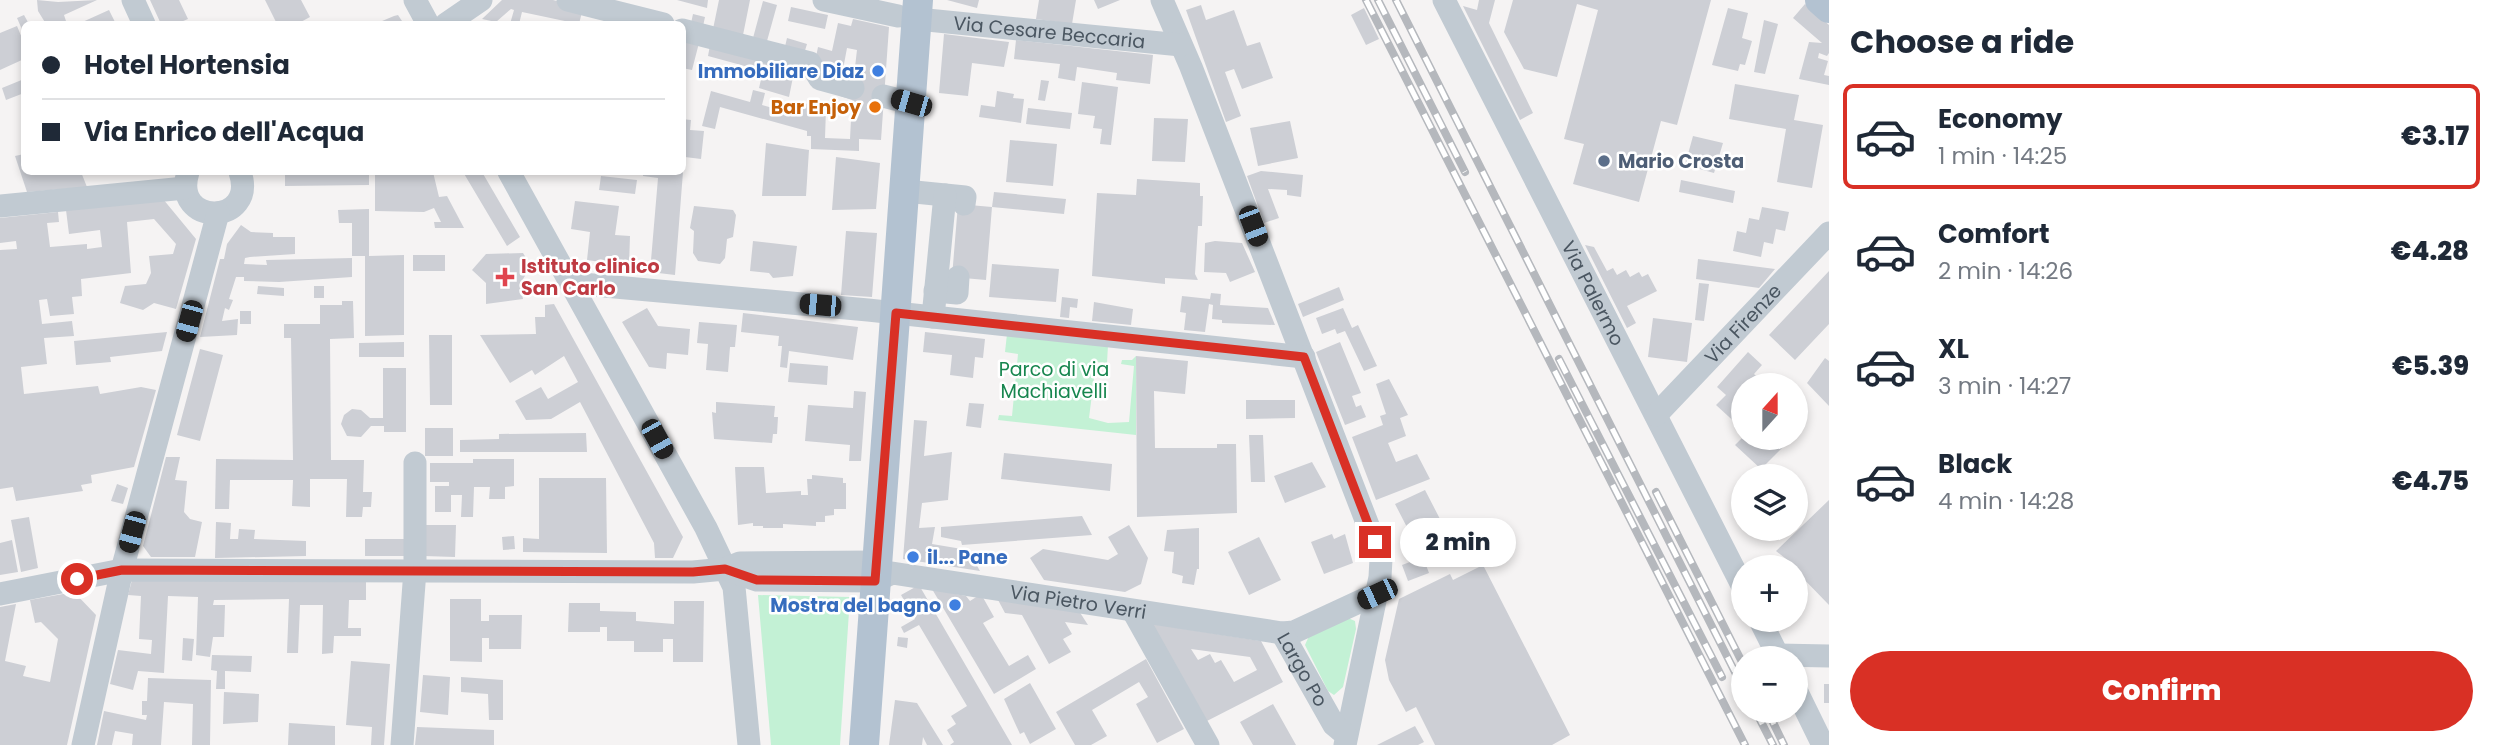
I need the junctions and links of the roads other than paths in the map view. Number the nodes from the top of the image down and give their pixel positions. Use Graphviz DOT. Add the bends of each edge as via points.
graph roads {
  1 [pos="133,0"];
  2 [pos="415,0"];
  3 [pos="481,0"];
  4 [pos="568,0"];
  5 [pos="824,0"];
  6 [pos="1162,0"];
  7 [pos="1444,0"];
  8 [pos="1821,0"];
  9 [pos="1829,8"];
  10 [pos="906,12"];
  11 [pos="143,21"];
  12 [pos="426,21"];
  13 [pos="450,21"];
  14 [pos="651,21"];
  15 [pos="686,31"];
  16 [pos="1181,45"];
  17 [pos="853,88"];
  18 [pos="241,175"];
  19 [pos="511,175"];
  20 [pos="186,180"];
  21 [pos="905,191"];
  22 [pos="0,206"];
  23 [pos="218,213"];
  24 [pos="1829,233"];
  25 [pos="958,277"];
  26 [pos="570,283"];
  27 [pos="935,291"];
  28 [pos="896,313"];
  29 [pos="933,317"];
  30 [pos="1304,357"];
  31 [pos="1656,415"];
  32 [pos="415,463"];
  33 [pos="1731,563"];
  34 [pos="415,569"];
  35 [pos="725,569"];
  36 [pos="122,570"];
  37 [pos="876,571"];
  38 [pos="77,579"];
  39 [pos="0,594"];
  40 [pos="1377,594"];
  41 [pos="113,607"];
  42 [pos="1133,611"];
  43 [pos="1282,633"];
  44 [pos="1808,656"];
  45 [pos="1829,656"];
  46 [pos="1808,714"];
  47 [pos="1345,740"];
  48 [pos="83,745"];
  49 [pos="402,745"];
  50 [pos="750,745"];
  51 [pos="864,745"];
  52 [pos="1208,745"];
  53 [pos="1823,745"];
  1 -- 11 [label="street"];
  2 -- 12 [label="street"];
  3 -- 13 [label="street"];
  4 -- 14 [label="street"];
  5 -- 10 [label="street, Via Cesare Beccaria"];
  6 -- 16 [label="street"];
  7 -- 31 [label="street, Via Palermo"];
  8 -- 9 [label="main road"];
  10 -- 16 [label="street, Via Cesare Beccaria"];
  10 -- 21 [label="main road" via="897,100"];
  15 -- 17 [label="street" via="810,63 820,79"];
  16 -- 30 [label="street"];
  18 -- 23 [label="street" via="239,200"];
  19 -- 26 [label="street"];
  20 -- 22 [label="street"];
  20 -- 23 [label="street" via="190,202 197,209"];
  21 -- 27 [label="street" via="955,200"];
  21 -- 28 [label="main road"];
  23 -- 36 [label="street"];
  24 -- 31 [label="street, Via Firenze"];
  25 -- 27 [label="street" via="957,293"];
  26 -- 28 [label="street"];
  26 -- 35 [label="street"];
  27 -- 29 [label="street"];
  28 -- 29 [label="street"];
  28 -- 37 [label="main road"];
  29 -- 30 [label="street"];
  30 -- 40 [label="street" via="1379,553 1382,564"];
  31 -- 33 [label="street, Via Palermo"];
  32 -- 34 [label="street"];
  34 -- 35 [label="street"];
  34 -- 36 [label="street"];
  34 -- 49 [label="street"];
  35 -- 37 [label="street, Via Pietro Verri" via="757,580"];
  35 -- 50 [label="street" via="734,587"];
  36 -- 38 [label="street"];
  36 -- 41 [label="street"];
  37 -- 42 [label="street, Via Pietro Verri"];
  37 -- 51 [label="main road"];
  38 -- 39 [label="street"];
  38 -- 41 [label="street"];
  40 -- 43 [label="street, Largo Po" via="1294,632"];
  40 -- 47 [label="street, Largo Po"];
  41 -- 48 [label="street"];
  42 -- 43 [label="street, Via Pietro Verri"];
  42 -- 52 [label="street"];
  43 -- 47 [label="street, Largo Po"];
  44 -- 45 [label="street"];
  46 -- 53 [label="street"];
}
